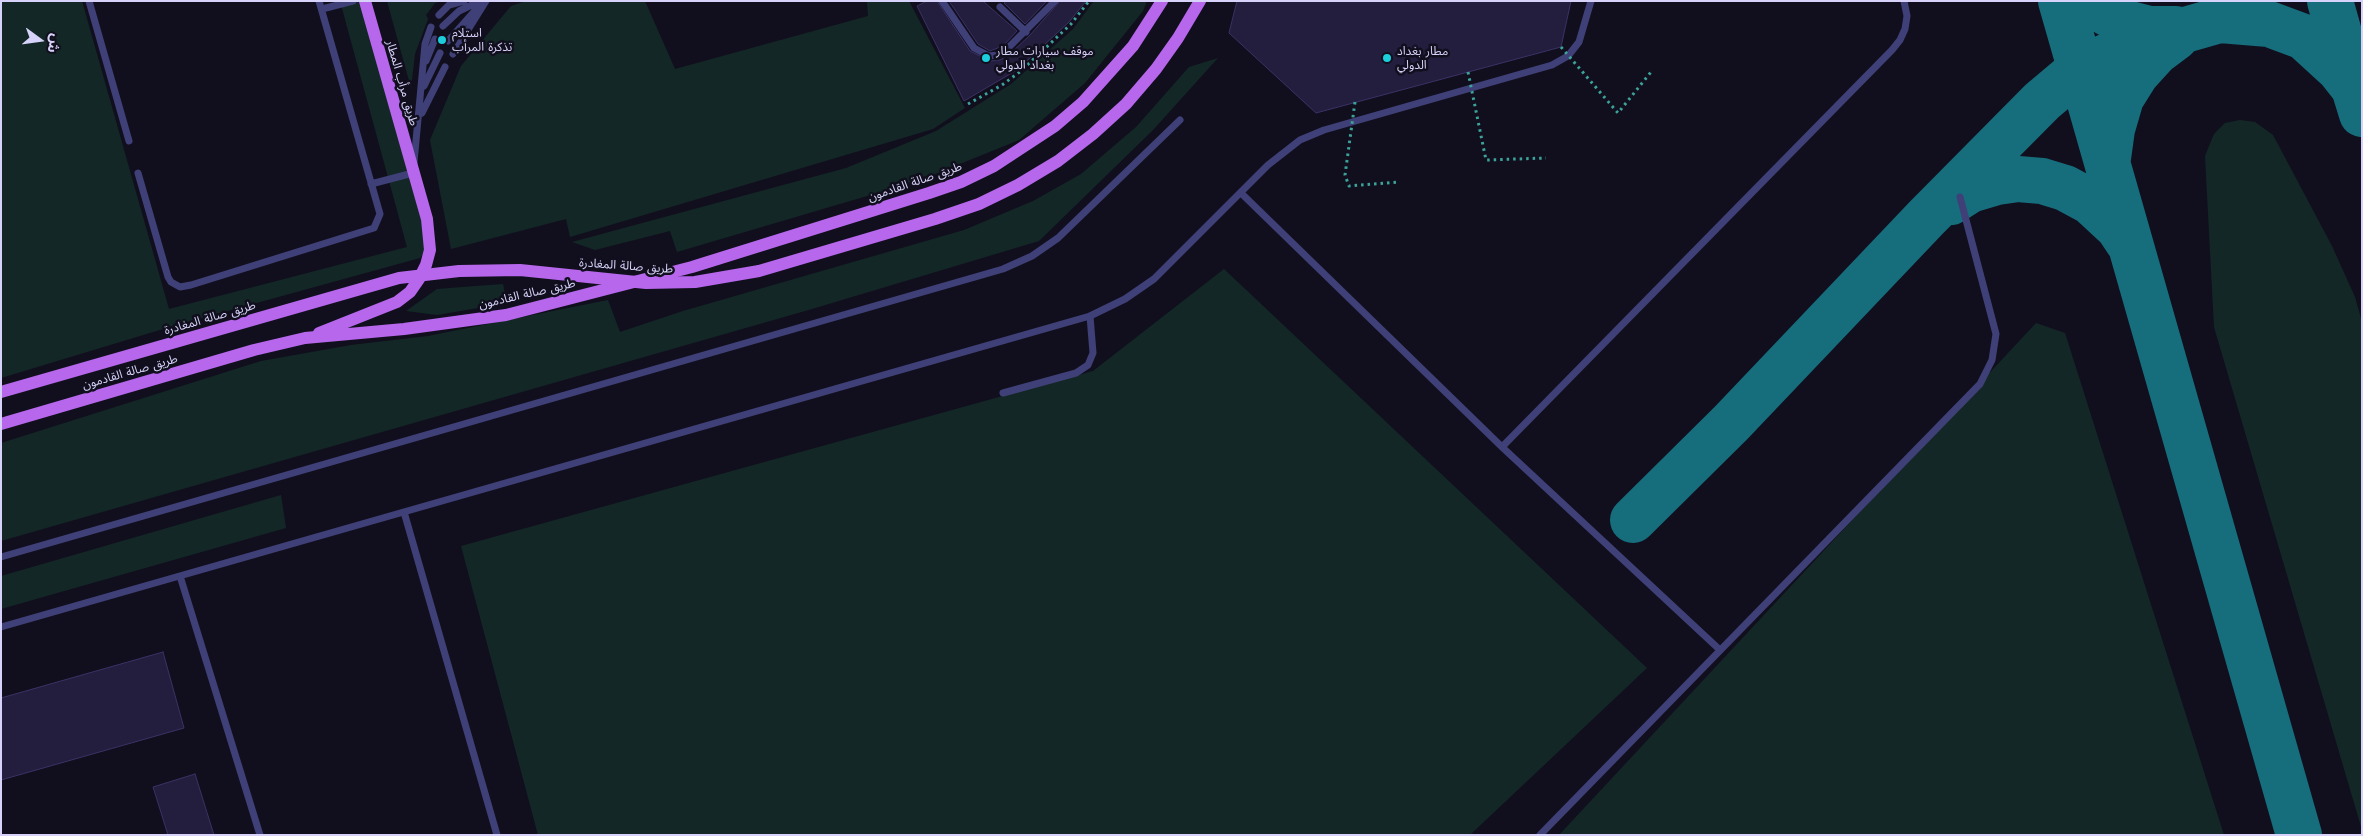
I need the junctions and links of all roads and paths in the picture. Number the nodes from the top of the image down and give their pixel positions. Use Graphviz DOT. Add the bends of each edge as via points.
graph roads {
  1 [pos="89,1"];
  2 [pos="319,1"];
  3 [pos="353,1"];
  4 [pos="365,1"];
  5 [pos="464,1"];
  6 [pos="480,1"];
  7 [pos="485,1"];
  8 [pos="942,1"];
  9 [pos="1055,1"];
  10 [pos="1089,1"];
  11 [pos="1162,1"];
  12 [pos="1200,1"];
  13 [pos="1591,1"];
  14 [pos="1904,1"];
  15 [pos="1000,7"];
  16 [pos="322,9"];
  17 [pos="439,15"];
  18 [pos="443,26"];
  19 [pos="431,27"];
  20 [pos="1026,32"];
  21 [pos="435,39"];
  22 [pos="448,41"];
  23 [pos="1561,47"];
  24 [pos="440,53"];
  25 [pos="453,54"];
  26 [pos="424,66"];
  27 [pos="445,67"];
  28 [pos="1468,72"];
  29 [pos="1651,72"];
  30 [pos="422,90"];
  31 [pos="1355,102"];
  32 [pos="968,104"];
  33 [pos="420,118"];
  34 [pos="1180,120"];
  35 [pos="129,141"];
  36 [pos="1546,158"];
  37 [pos="138,172"];
  38 [pos="413,173"];
  39 [pos="1400,182"];
  40 [pos="371,184"];
  41 [pos="1240,192"];
  42 [pos="1960,197"];
  43 [pos="1090,316"];
  44 [pos="305,338"];
  45 [pos="1,392"];
  46 [pos="1003,393"];
  47 [pos="1,424"];
  48 [pos="1502,447"];
  49 [pos="404,512"];
  50 [pos="1,557"];
  51 [pos="180,576"];
  52 [pos="1,627"];
  53 [pos="1720,650"];
  54 [pos="260,835"];
  55 [pos="497,835"];
  56 [pos="1540,835"];
  1 -- 35 [label="lane"];
  2 -- 16 [label="lane"];
  3 -- 16 [label="lane"];
  4 -- 38 [label="main road, طريق مرأب المطار"];
  5 -- 17 [label="lane" via="449,6"];
  6 -- 18 [label="lane" via="459,11"];
  7 -- 22 [label="lane"];
  7 -- 25 [label="lane"];
  8 -- 20 [label="lane" via="974,48 989,56 998,55"];
  9 -- 20 [label="lane"];
  10 -- 32 [label="path" via="1071,24 1021,71"];
  11 -- 44 [label="main road, طريق صالة القادمون" via="1133,46 1082,102 1025,147 961,182 692,266 506,315"];
  12 -- 45 [label="main road, طريق صالة المغادرة, bridge" via="1156,70 1093,134 1058,161 1018,185 979,204 935,219 759,271 695,282 646,283 520,270 459,271 400,278"];
  13 -- 41 [label="lane" via="1579,42 1560,61 1312,134 1278,155"];
  14 -- 48 [label="lane" via="1905,29 1892,50"];
  15 -- 20 [label="lane"];
  16 -- 40 [label="lane"];
  19 -- 26 [label="lane, طريق مرأب المطار" via="425,44"];
  21 -- 26 [label="lane"];
  23 -- 29 [label="path, bridge" via="1618,112"];
  24 -- 30 [label="lane"];
  26 -- 30 [label="lane, طريق مرأب المطار"];
  27 -- 33 [label="lane"];
  28 -- 36 [label="path, bridge" via="1486,160"];
  30 -- 33 [label="lane, طريق مرأب المطار"];
  31 -- 39 [label="path, bridge" via="1345,175 1349,186"];
  33 -- 38 [label="lane, طريق مرأب المطار"];
  34 -- 50 [label="lane" via="1058,238 1032,256 1003,269"];
  37 -- 40 [label="lane" via="168,277 180,286 370,230 378,224 380,214"];
  38 -- 40 [label="lane"];
  38 -- 44 [label="main road, طريق مرأب المطار" via="430,234 430,250 419,279 397,302"];
  41 -- 43 [label="lane" via="1154,279 1125,300"];
  41 -- 48 [label="lane"];
  42 -- 53 [label="lane" via="1994,320 1995,347 1987,373"];
  43 -- 46 [label="lane" via="1093,353 1088,365 1076,373"];
  43 -- 49 [label="lane"];
  44 -- 47 [label="main road, طريق صالة القادمون"];
  48 -- 53 [label="lane"];
  49 -- 51 [label="lane"];
  49 -- 55 [label="lane"];
  51 -- 52 [label="lane"];
  51 -- 54 [label="lane"];
  53 -- 56 [label="lane"];
}
